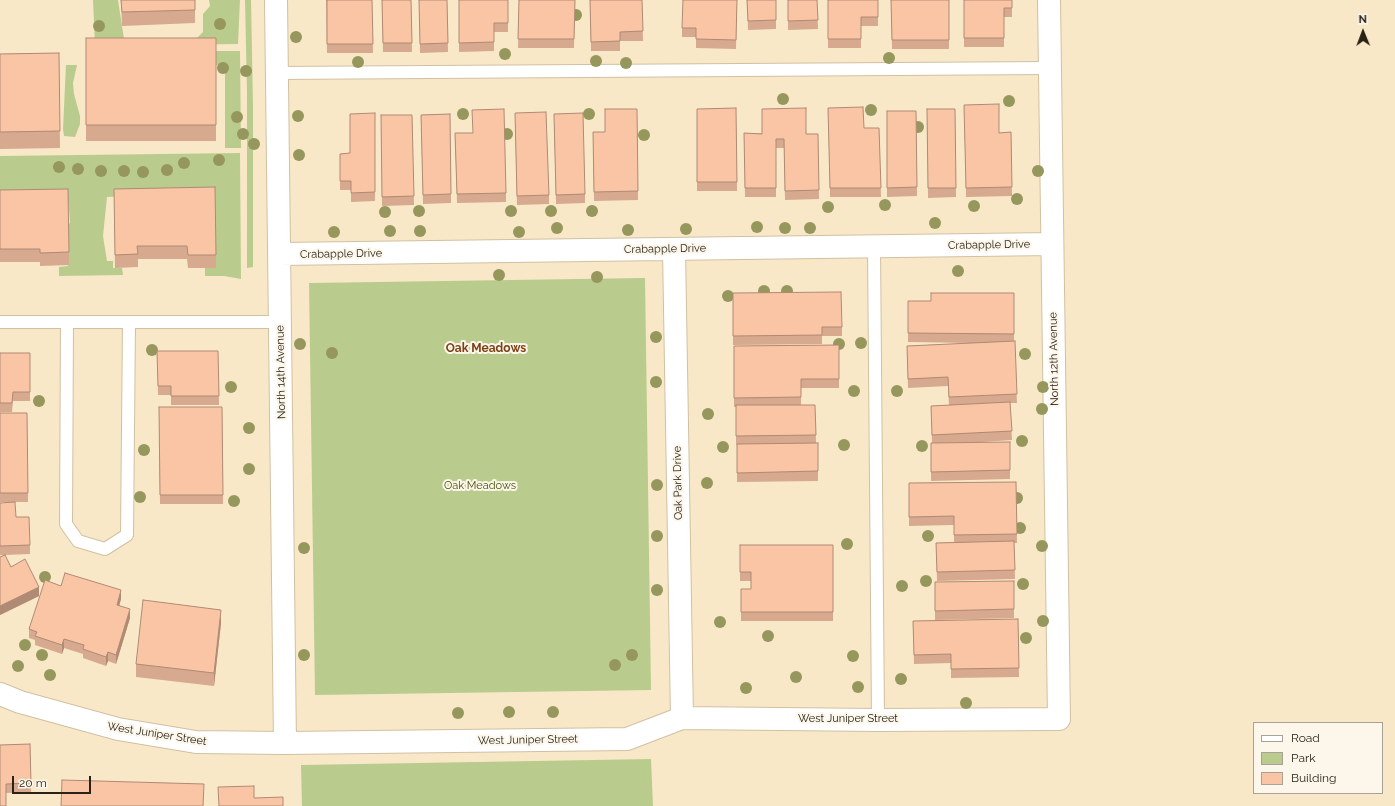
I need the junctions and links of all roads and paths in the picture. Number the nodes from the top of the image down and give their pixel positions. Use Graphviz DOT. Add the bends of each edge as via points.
graph roads {
  1 [pos="276,0"];
  2 [pos="1049,0"];
  3 [pos="1050,68"];
  4 [pos="276,73"];
  5 [pos="1052,244"];
  6 [pos="874,247"];
  7 [pos="674,249"];
  8 [pos="279,254"];
  9 [pos="0,322"];
  10 [pos="67,322"];
  11 [pos="129,322"];
  12 [pos="280,322"];
  13 [pos="0,694"];
  14 [pos="682,718"];
  15 [pos="1059,719"];
  16 [pos="878,720"];
  17 [pos="286,743"];
  1 -- 4 [label="street, North 14th Avenue"];
  2 -- 3 [label="street, North 12th Avenue"];
  3 -- 4 [label="lane"];
  3 -- 5 [label="street, North 12th Avenue"];
  4 -- 8 [label="street, North 14th Avenue"];
  5 -- 6 [label="street, Crabapple Drive"];
  5 -- 15 [label="street, North 12th Avenue"];
  6 -- 7 [label="street, Crabapple Drive"];
  6 -- 16 [label="lane"];
  7 -- 8 [label="street, Crabapple Drive"];
  7 -- 14 [label="street, Oak Park Drive"];
  8 -- 12 [label="street, North 14th Avenue"];
  9 -- 10 [label="lane"];
  10 -- 11 [label="lane"];
  10 -- 11 [label="lane" via="66,524 78,541 105,549 127,535"];
  11 -- 12 [label="lane"];
  12 -- 17 [label="street, North 14th Avenue"];
  13 -- 17 [label="street, West Juniper Street" via="20,702 126,730 196,742"];
  14 -- 16 [label="street, West Juniper Street"];
  14 -- 17 [label="street, West Juniper Street" via="627,739"];
  15 -- 16 [label="street, West Juniper Street"];
}
